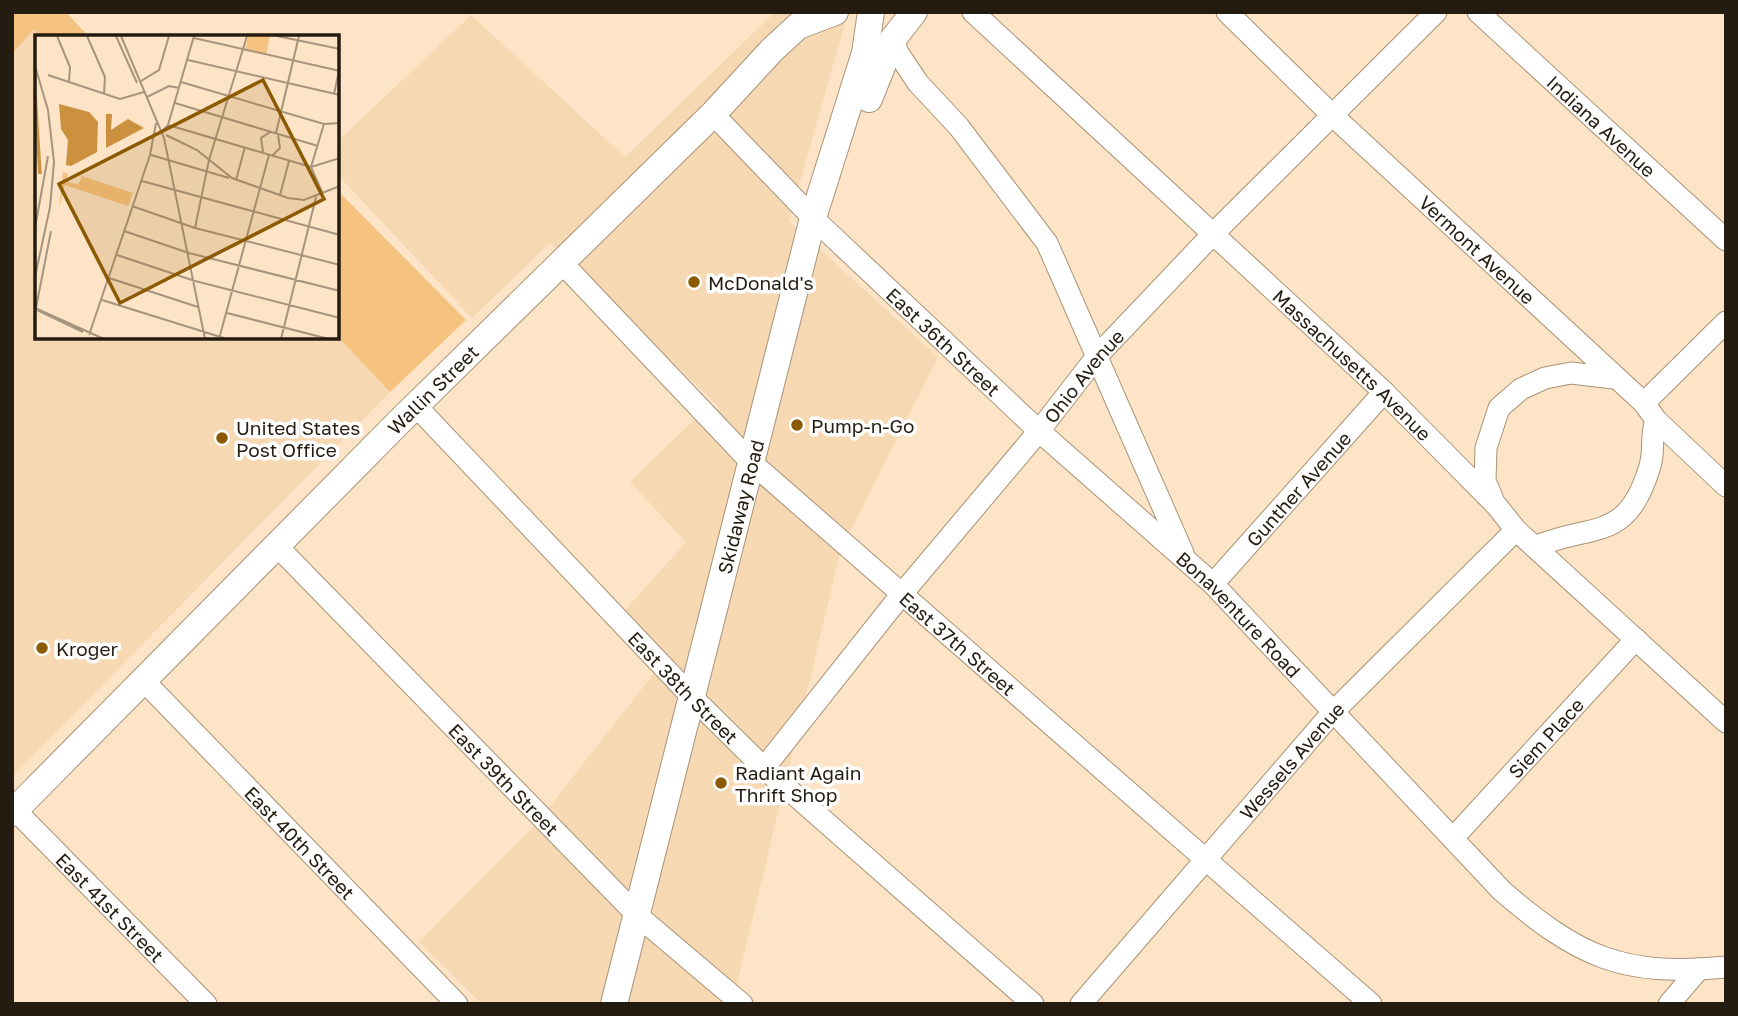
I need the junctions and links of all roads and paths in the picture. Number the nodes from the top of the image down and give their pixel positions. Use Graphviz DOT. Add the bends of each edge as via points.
graph roads {
  1 [pos="835,12"];
  2 [pos="871,12"];
  3 [pos="914,12"];
  4 [pos="973,12"];
  5 [pos="1227,12"];
  6 [pos="1436,12"];
  7 [pos="1478,12"];
  8 [pos="805,19"];
  9 [pos="893,39"];
  10 [pos="918,83"];
  11 [pos="872,87"];
  12 [pos="713,114"];
  13 [pos="1332,115"];
  14 [pos="821,192"];
  15 [pos="813,218"];
  16 [pos="1212,235"];
  17 [pos="1726,240"];
  18 [pos="563,264"];
  19 [pos="1726,322"];
  20 [pos="1098,355"];
  21 [pos="1614,379"];
  22 [pos="1384,392"];
  23 [pos="416,406"];
  24 [pos="1650,412"];
  25 [pos="1039,431"];
  26 [pos="751,462"];
  27 [pos="1726,486"];
  28 [pos="1496,505"];
  29 [pos="1516,530"];
  30 [pos="276,545"];
  31 [pos="1535,547"];
  32 [pos="1185,558"];
  33 [pos="1213,584"];
  34 [pos="901,595"];
  35 [pos="1636,639"];
  36 [pos="143,680"];
  37 [pos="693,698"];
  38 [pos="1332,713"];
  39 [pos="1726,722"];
  40 [pos="764,768"];
  41 [pos="14,811"];
  42 [pos="1454,837"];
  43 [pos="1207,859"];
  44 [pos="637,915"];
  45 [pos="1726,967"];
  46 [pos="1699,970"];
  47 [pos="206,1004"];
  48 [pos="457,1004"];
  49 [pos="614,1004"];
  50 [pos="741,1004"];
  51 [pos="1033,1004"];
  52 [pos="1080,1004"];
  53 [pos="1371,1004"];
  54 [pos="1669,1004"];
  1 -- 8 [label="main road, Wallin Street"];
  2 -- 14 [label="main road, Skidaway Road" via="865,53"];
  3 -- 9 [label="main road"];
  4 -- 16 [label="street, Massachusetts Avenue"];
  5 -- 13 [label="street, Vermont Avenue"];
  6 -- 13 [label="street, Ohio Avenue"];
  7 -- 17 [label="street, Indiana Avenue"];
  8 -- 12 [label="main road, Wallin Street"];
  9 -- 10 [label="street, Bonaventure Road"];
  9 -- 11 [label="main road"];
  10 -- 11 [label="street" via="898,77"];
  10 -- 20 [label="street, Bonaventure Road" via="959,127 1048,243"];
  11 -- 14 [label="main road" via="838,177"];
  12 -- 15 [label="street, East 36th Street"];
  12 -- 18 [label="main road, Wallin Street"];
  13 -- 16 [label="street, Ohio Avenue"];
  13 -- 21 [label="street, Vermont Avenue"];
  14 -- 15 [label="main road, Skidaway Road"];
  15 -- 25 [label="street, East 36th Street"];
  15 -- 26 [label="main road, Skidaway Road"];
  16 -- 20 [label="street, Ohio Avenue"];
  16 -- 22 [label="street, Massachusetts Avenue"];
  18 -- 23 [label="main road, Wallin Street"];
  18 -- 26 [label="street, East 37th Street"];
  19 -- 24 [label="street"];
  20 -- 25 [label="street, Ohio Avenue"];
  20 -- 32 [label="street, Bonaventure Road"];
  21 -- 24 [label="street, Vermont Avenue"];
  21 -- 28 [label="street" via="1571,373 1545,378 1521,389 1499,408 1486,448 1485,481"];
  22 -- 28 [label="street, Massachusetts Avenue"];
  22 -- 33 [label="street, Gunther Avenue"];
  23 -- 30 [label="main road, Wallin Street"];
  23 -- 37 [label="street, East 38th Street"];
  24 -- 27 [label="street, Vermont Avenue"];
  24 -- 31 [label="street" via="1654,451 1649,470 1618,523"];
  25 -- 32 [label="street, East 36th Street"];
  25 -- 34 [label="street, Ohio Avenue"];
  26 -- 34 [label="street, East 37th Street"];
  26 -- 37 [label="main road, Skidaway Road"];
  28 -- 29 [label="street, Massachusetts Avenue"];
  29 -- 31 [label="street, Massachusetts Avenue"];
  29 -- 38 [label="street, Wessels Avenue"];
  30 -- 36 [label="main road, Wallin Street"];
  30 -- 44 [label="street, East 39th Street"];
  31 -- 35 [label="street, Massachusetts Avenue"];
  32 -- 33 [label="street, Bonaventure Road"];
  33 -- 38 [label="street, Bonaventure Road"];
  34 -- 40 [label="street, Ohio Avenue"];
  34 -- 43 [label="street, East 37th Street"];
  35 -- 39 [label="street, Massachusetts Avenue"];
  35 -- 42 [label="street, Siem Place"];
  36 -- 41 [label="main road, Wallin Street"];
  36 -- 48 [label="street, East 40th Street"];
  37 -- 40 [label="street, East 38th Street"];
  37 -- 44 [label="main road, Skidaway Road"];
  38 -- 42 [label="street, Bonaventure Road"];
  38 -- 43 [label="street, Wessels Avenue"];
  40 -- 51 [label="street, East 38th Street"];
  41 -- 47 [label="street, East 41st Street"];
  42 -- 46 [label="street, Bonaventure Road" via="1502,891 1574,947 1643,967"];
  43 -- 52 [label="street, Wessels Avenue"];
  43 -- 53 [label="street, East 37th Street"];
  44 -- 49 [label="main road, Skidaway Road"];
  44 -- 50 [label="street, East 39th Street"];
  45 -- 46 [label="street, Bonaventure Road"];
  46 -- 54 [label="street"];
}
